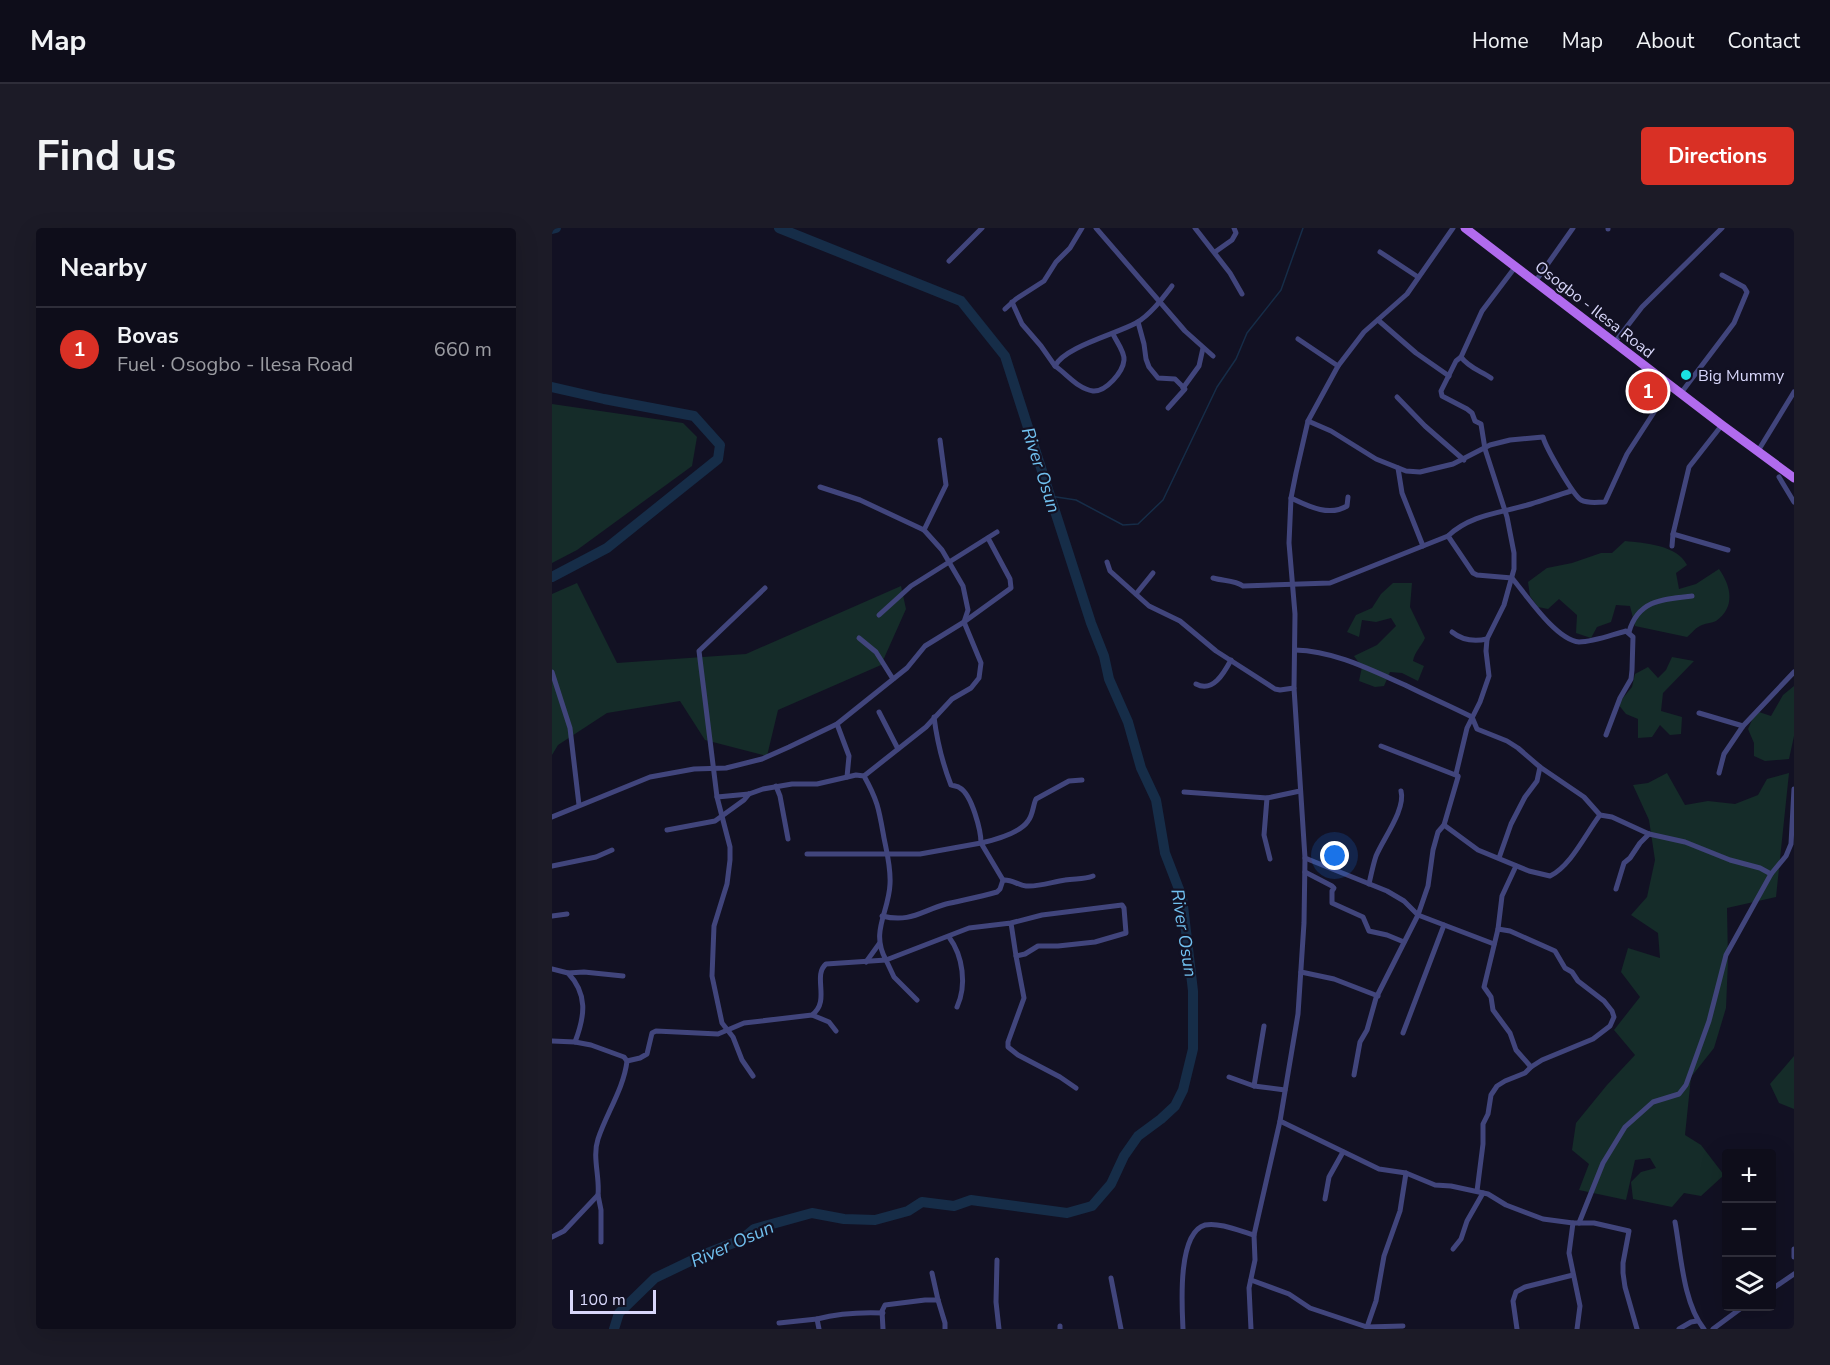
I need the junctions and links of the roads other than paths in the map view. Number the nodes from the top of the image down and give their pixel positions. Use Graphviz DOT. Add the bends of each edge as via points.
graph roads {
  1 [pos="982,228"];
  2 [pos="1082,228"];
  3 [pos="1096,228"];
  4 [pos="1195,228"];
  5 [pos="1234,228"];
  6 [pos="1453,228"];
  7 [pos="1465,228"];
  8 [pos="1574,228"];
  9 [pos="1722,228"];
  10 [pos="1215,252"];
  11 [pos="1380,252"];
  12 [pos="949,261"];
  13 [pos="1516,266"];
  14 [pos="1722,275"];
  15 [pos="1418,277"];
  16 [pos="1535,282"];
  17 [pos="1172,286"];
  18 [pos="1242,294"];
  19 [pos="1159,302"];
  20 [pos="1012,303"];
  21 [pos="1005,309"];
  22 [pos="1378,321"];
  23 [pos="1138,322"];
  24 [pos="1113,334"];
  25 [pos="1298,339"];
  26 [pos="1615,342"];
  27 [pos="1203,348"];
  28 [pos="1213,356"];
  29 [pos="1461,357"];
  30 [pos="1055,366"];
  31 [pos="1338,366"];
  32 [pos="1449,376"];
  33 [pos="1491,378"];
  34 [pos="1671,386"];
  35 [pos="1183,388"];
  36 [pos="1794,392"];
  37 [pos="1681,393"];
  38 [pos="1397,397"];
  39 [pos="1168,408"];
  40 [pos="1308,421"];
  41 [pos="1722,425"];
  42 [pos="1484,439"];
  43 [pos="940,440"];
  44 [pos="1490,445"];
  45 [pos="1485,449"];
  46 [pos="1758,451"];
  47 [pos="1464,460"];
  48 [pos="1398,468"];
  49 [pos="1779,477"];
  50 [pos="1794,478"];
  51 [pos="820,487"];
  52 [pos="1571,490"];
  53 [pos="1348,497"];
  54 [pos="1291,498"];
  55 [pos="1794,502"];
  56 [pos="1504,511"];
  57 [pos="924,530"];
  58 [pos="997,532"];
  59 [pos="1672,534"];
  60 [pos="1448,536"];
  61 [pos="988,538"];
  62 [pos="1423,546"];
  63 [pos="1672,546"];
  64 [pos="1728,550"];
  65 [pos="1107,562"];
  66 [pos="950,563"];
  67 [pos="1153,573"];
  68 [pos="1213,578"];
  69 [pos="1512,578"];
  70 [pos="1292,583"];
  71 [pos="765,588"];
  72 [pos="1136,594"];
  73 [pos="1692,596"];
  74 [pos="879,615"];
  75 [pos="964,622"];
  76 [pos="1452,632"];
  77 [pos="1629,632"];
  78 [pos="859,638"];
  79 [pos="1487,639"];
  80 [pos="1295,650"];
  81 [pos="1231,660"];
  82 [pos="552,672"];
  83 [pos="1794,672"];
  84 [pos="893,679"];
  85 [pos="1196,684"];
  86 [pos="1294,688"];
  87 [pos="879,712"];
  88 [pos="1700,713"];
  89 [pos="934,717"];
  90 [pos="1472,717"];
  91 [pos="837,724"];
  92 [pos="1743,726"];
  93 [pos="1606,735"];
  94 [pos="1381,746"];
  95 [pos="898,749"];
  96 [pos="1540,767"];
  97 [pos="714,768"];
  98 [pos="1719,773"];
  99 [pos="864,776"];
  100 [pos="847,777"];
  101 [pos="1458,777"];
  102 [pos="1082,780"];
  103 [pos="776,786"];
  104 [pos="1794,789"];
  105 [pos="1300,791"];
  106 [pos="1401,791"];
  107 [pos="1184,792"];
  108 [pos="749,794"];
  109 [pos="717,797"];
  110 [pos="1267,798"];
  111 [pos="579,805"];
  112 [pos="1600,814"];
  113 [pos="722,815"];
  114 [pos="552,817"];
  115 [pos="1444,825"];
  116 [pos="667,830"];
  117 [pos="1649,834"];
  118 [pos="788,839"];
  119 [pos="981,843"];
  120 [pos="612,850"];
  121 [pos="888,852"];
  122 [pos="807,854"];
  123 [pos="1305,858"];
  124 [pos="1499,858"];
  125 [pos="1270,859"];
  126 [pos="552,866"];
  127 [pos="1516,866"];
  128 [pos="1305,872"];
  129 [pos="1771,874"];
  130 [pos="1093,876"];
  131 [pos="1003,880"];
  132 [pos="1369,884"];
  133 [pos="1616,889"];
  134 [pos="567,915"];
  135 [pos="1418,915"];
  136 [pos="552,916"];
  137 [pos="882,916"];
  138 [pos="1011,923"];
  139 [pos="1444,925"];
  140 [pos="1498,928"];
  141 [pos="949,937"];
  142 [pos="1404,942"];
  143 [pos="879,944"];
  144 [pos="1494,944"];
  145 [pos="1016,956"];
  146 [pos="886,960"];
  147 [pos="866,962"];
  148 [pos="552,969"];
  149 [pos="1301,972"];
  150 [pos="568,973"];
  151 [pos="623,976"];
  152 [pos="1378,996"];
  153 [pos="917,1000"];
  154 [pos="957,1007"];
  155 [pos="812,1015"];
  156 [pos="1264,1026"];
  157 [pos="727,1030"];
  158 [pos="836,1031"];
  159 [pos="1402,1033"];
  160 [pos="552,1041"];
  161 [pos="575,1042"];
  162 [pos="627,1061"];
  163 [pos="1531,1066"];
  164 [pos="1354,1075"];
  165 [pos="753,1076"];
  166 [pos="1229,1077"];
  167 [pos="1254,1086"];
  168 [pos="1076,1088"];
  169 [pos="1285,1090"];
  170 [pos="1280,1121"];
  171 [pos="1343,1152"];
  172 [pos="1406,1173"];
  173 [pos="1480,1192"];
  174 [pos="598,1195"];
  175 [pos="1324,1199"];
  176 [pos="1675,1221"];
  177 [pos="1576,1223"];
  178 [pos="1254,1235"];
  179 [pos="552,1237"];
  180 [pos="601,1242"];
  181 [pos="1794,1249"];
  182 [pos="1453,1250"];
  183 [pos="1794,1257"];
  184 [pos="997,1260"];
  185 [pos="932,1273"];
  186 [pos="1794,1274"];
  187 [pos="1573,1275"];
  188 [pos="1111,1278"];
  189 [pos="1251,1280"];
  190 [pos="1776,1286"];
  191 [pos="938,1300"];
  192 [pos="1737,1311"];
  193 [pos="883,1313"];
  194 [pos="817,1319"];
  195 [pos="1697,1321"];
  196 [pos="779,1323"];
  197 [pos="1403,1326"];
  198 [pos="1367,1327"];
  199 [pos="819,1329"];
  200 [pos="883,1329"];
  201 [pos="945,1329"];
  202 [pos="999,1329"];
  203 [pos="1121,1329"];
  204 [pos="1183,1329"];
  205 [pos="1251,1329"];
  206 [pos="1517,1329"];
  207 [pos="1577,1329"];
  208 [pos="1637,1329"];
  209 [pos="1679,1329"];
  210 [pos="1704,1329"];
  211 [pos="1713,1329"];
  1 -- 12 [label="street"];
  2 -- 20 [label="street" via="1044,281"];
  3 -- 19 [label="street"];
  4 -- 10 [label="street"];
  5 -- 10 [label="street" via="1232,240"];
  6 -- 15 [label="street"];
  7 -- 13 [label="main road, Osogbo - Ilesa Road"];
  8 -- 16 [label="street"];
  9 -- 26 [label="street" via="1642,307"];
  10 -- 18 [label="street"];
  11 -- 15 [label="street"];
  13 -- 16 [label="main road, Osogbo - Ilesa Road"];
  13 -- 29 [label="street" via="1482,311"];
  14 -- 37 [label="street" via="1747,292 1734,323"];
  15 -- 22 [label="street" via="1407,294"];
  16 -- 26 [label="main road, Osogbo - Ilesa Road"];
  17 -- 19 [label="street"];
  19 -- 23 [label="street"];
  19 -- 27 [label="street"];
  20 -- 21 [label="street"];
  20 -- 30 [label="street" via="1022,324"];
  22 -- 31 [label="street"];
  22 -- 32 [label="street"];
  23 -- 24 [label="street"];
  23 -- 35 [label="street" via="1149,368 1158,378 1175,379"];
  24 -- 30 [label="street" via="1095,338 1066,354"];
  24 -- 30 [label="street" via="1124,362 1104,388 1093,391 1077,384"];
  25 -- 31 [label="street"];
  26 -- 34 [label="main road, Osogbo - Ilesa Road"];
  27 -- 28 [label="street"];
  27 -- 35 [label="street" via="1199,366"];
  29 -- 32 [label="street"];
  29 -- 33 [label="street" via="1470,367"];
  31 -- 40 [label="street"];
  32 -- 42 [label="street" via="1441,394 1472,413"];
  34 -- 37 [label="main road, Osogbo - Ilesa Road"];
  34 -- 52 [label="street" via="1627,454 1605,502 1584,501"];
  35 -- 39 [label="street"];
  36 -- 46 [label="street"];
  37 -- 41 [label="main road, Osogbo - Ilesa Road"];
  38 -- 47 [label="street"];
  40 -- 48 [label="street"];
  40 -- 54 [label="street"];
  41 -- 46 [label="main road, Osogbo - Ilesa Road"];
  41 -- 59 [label="street" via="1689,467"];
  42 -- 44 [label="street"];
  42 -- 45 [label="street"];
  43 -- 57 [label="street" via="946,485"];
  44 -- 45 [label="street"];
  44 -- 52 [label="street" via="1543,437"];
  45 -- 47 [label="street"];
  45 -- 56 [label="street"];
  46 -- 50 [label="main road, Osogbo - Ilesa Road"];
  47 -- 48 [label="street" via="1420,472"];
  48 -- 62 [label="street" via="1402,493"];
  49 -- 55 [label="street"];
  51 -- 57 [label="street" via="860,500"];
  52 -- 56 [label="street"];
  53 -- 54 [label="street" via="1345,508 1320,510"];
  54 -- 70 [label="street"];
  56 -- 60 [label="street" via="1468,521"];
  56 -- 69 [label="street" via="1514,553"];
  57 -- 66 [label="street"];
  58 -- 61 [label="street"];
  59 -- 63 [label="street"];
  59 -- 64 [label="street"];
  60 -- 62 [label="street"];
  60 -- 69 [label="street" via="1473,573"];
  61 -- 66 [label="street"];
  61 -- 75 [label="street" via="1011,588"];
  62 -- 70 [label="street" via="1330,583"];
  65 -- 72 [label="street" via="1110,571"];
  66 -- 74 [label="street" via="911,586"];
  66 -- 75 [label="street" via="965,591 968,610"];
  67 -- 72 [label="street"];
  68 -- 70 [label="street" via="1243,586"];
  69 -- 77 [label="street" via="1561,635 1582,642"];
  69 -- 79 [label="street"];
  70 -- 80 [label="street"];
  71 -- 97 [label="street" via="699,651"];
  72 -- 81 [label="street"];
  73 -- 77 [label="street" via="1644,607 1636,614"];
  75 -- 84 [label="street" via="926,646"];
  75 -- 89 [label="street" via="981,663 981,673 971,688 952,699"];
  76 -- 79 [label="street" via="1463,639"];
  77 -- 93 [label="street" via="1633,637 1630,679"];
  78 -- 84 [label="street" via="876,652"];
  79 -- 90 [label="street" via="1489,676"];
  80 -- 86 [label="street"];
  80 -- 90 [label="street" via="1342,658"];
  81 -- 85 [label="street" via="1215,684"];
  81 -- 86 [label="street" via="1275,689"];
  82 -- 111 [label="street" via="570,728"];
  83 -- 92 [label="street"];
  84 -- 91 [label="street"];
  86 -- 105 [label="street"];
  87 -- 95 [label="street"];
  88 -- 92 [label="street"];
  89 -- 95 [label="street"];
  89 -- 119 [label="street" via="944,768 951,785 959,787 971,805"];
  90 -- 96 [label="street" via="1477,729 1507,741"];
  90 -- 101 [label="street"];
  91 -- 97 [label="street" via="762,759"];
  91 -- 100 [label="street" via="849,756"];
  92 -- 98 [label="street" via="1724,754"];
  94 -- 101 [label="street"];
  95 -- 99 [label="street"];
  96 -- 112 [label="street" via="1584,797"];
  96 -- 124 [label="street" via="1537,781 1511,824"];
  97 -- 109 [label="street"];
  97 -- 111 [label="street" via="650,777"];
  99 -- 100 [label="street"];
  99 -- 121 [label="street" via="878,804"];
  100 -- 103 [label="street" via="817,784"];
  101 -- 115 [label="street"];
  102 -- 119 [label="street" via="1069,781 1036,799 1029,821"];
  103 -- 108 [label="street"];
  103 -- 118 [label="street"];
  104 -- 129 [label="street" via="1791,844"];
  105 -- 110 [label="street"];
  105 -- 123 [label="street"];
  106 -- 132 [label="street" via="1400,807 1376,857"];
  107 -- 110 [label="street"];
  108 -- 109 [label="street"];
  108 -- 113 [label="street"];
  109 -- 113 [label="street"];
  110 -- 125 [label="street" via="1263,835"];
  111 -- 114 [label="street"];
  112 -- 117 [label="street"];
  112 -- 127 [label="street" via="1553,875 1544,876"];
  113 -- 116 [label="street"];
  113 -- 157 [label="street" via="729,847 729,872 714,926 712,976 719,1015"];
  115 -- 124 [label="street" via="1478,850"];
  115 -- 135 [label="street" via="1437,832 1428,886"];
  117 -- 129 [label="street" via="1685,842"];
  117 -- 133 [label="street" via="1624,863"];
  119 -- 121 [label="street" via="920,854"];
  119 -- 131 [label="street"];
  120 -- 126 [label="street"];
  121 -- 122 [label="street"];
  121 -- 137 [label="street" via="890,884"];
  123 -- 128 [label="street"];
  123 -- 132 [label="street"];
  124 -- 127 [label="street"];
  127 -- 140 [label="street" via="1502,896"];
  128 -- 142 [label="street" via="1332,885 1332,903 1363,917 1369,931"];
  128 -- 149 [label="street"];
  129 -- 177 [label="street" via="1726,955 1709,1021 1686,1084 1679,1094 1653,1102 1625,1127 1603,1163"];
  130 -- 131 [label="street" via="1033,886"];
  131 -- 137 [label="street" via="997,892 896,920"];
  132 -- 135 [label="street" via="1404,900"];
  134 -- 136 [label="street"];
  135 -- 139 [label="street"];
  135 -- 142 [label="street"];
  137 -- 143 [label="street"];
  138 -- 141 [label="street" via="969,928"];
  138 -- 145 [label="street"];
  138 -- 145 [label="street" via="1109,906 1124,908 1125,934 1095,942 1038,946"];
  139 -- 144 [label="street"];
  139 -- 159 [label="street"];
  140 -- 144 [label="street"];
  140 -- 163 [label="street" via="1555,951 1565,968 1604,1001 1614,1017 1610,1026 1593,1039"];
  141 -- 146 [label="street"];
  141 -- 154 [label="street" via="958,951 962,969 962,995"];
  142 -- 152 [label="street"];
  143 -- 146 [label="street"];
  143 -- 147 [label="street"];
  144 -- 163 [label="street" via="1484,987 1516,1050"];
  145 -- 168 [label="street" via="1024,998 1008,1047"];
  146 -- 147 [label="street"];
  146 -- 153 [label="street" via="894,977"];
  147 -- 155 [label="street" via="831,962 822,967 821,1002"];
  148 -- 150 [label="street"];
  149 -- 152 [label="street" via="1334,979"];
  149 -- 169 [label="street"];
  150 -- 151 [label="street"];
  150 -- 161 [label="street" via="580,990 583,1008"];
  152 -- 164 [label="street" via="1360,1042"];
  155 -- 157 [label="street" via="744,1023"];
  155 -- 158 [label="street" via="829,1022"];
  156 -- 167 [label="street"];
  157 -- 162 [label="street" via="718,1034 656,1031 650,1037 646,1054"];
  157 -- 165 [label="street"];
  160 -- 161 [label="street"];
  161 -- 162 [label="street" via="605,1049"];
  162 -- 174 [label="street" via="597,1141"];
  163 -- 173 [label="street" via="1497,1086 1491,1095 1483,1124"];
  166 -- 167 [label="street"];
  167 -- 169 [label="street"];
  169 -- 170 [label="street"];
  170 -- 171 [label="street"];
  170 -- 178 [label="street"];
  171 -- 172 [label="street" via="1379,1169"];
  171 -- 175 [label="street" via="1329,1176"];
  172 -- 173 [label="street" via="1435,1185"];
  172 -- 198 [label="street" via="1400,1211 1384,1256"];
  173 -- 177 [label="street" via="1543,1219"];
  173 -- 182 [label="street"];
  174 -- 179 [label="street"];
  174 -- 180 [label="street"];
  176 -- 195 [label="street" via="1687,1293"];
  177 -- 187 [label="street" via="1569,1254"];
  177 -- 208 [label="street" via="1629,1231 1623,1273"];
  178 -- 189 [label="street"];
  178 -- 204 [label="street" via="1220,1226 1205,1225 1197,1230 1185,1251"];
  181 -- 183 [label="street"];
  184 -- 202 [label="street"];
  185 -- 191 [label="street"];
  186 -- 190 [label="street"];
  187 -- 206 [label="street" via="1516,1292 1513,1301"];
  187 -- 207 [label="street" via="1580,1306"];
  188 -- 203 [label="street"];
  189 -- 198 [label="street" via="1289,1294 1310,1308"];
  189 -- 205 [label="street"];
  191 -- 193 [label="street" via="885,1305"];
  191 -- 201 [label="street"];
  192 -- 211 [label="street"];
  193 -- 194 [label="street" via="850,1312"];
  193 -- 200 [label="street"];
  194 -- 196 [label="street"];
  194 -- 199 [label="street"];
  195 -- 209 [label="street"];
  195 -- 210 [label="street"];
  197 -- 198 [label="street"];
}
